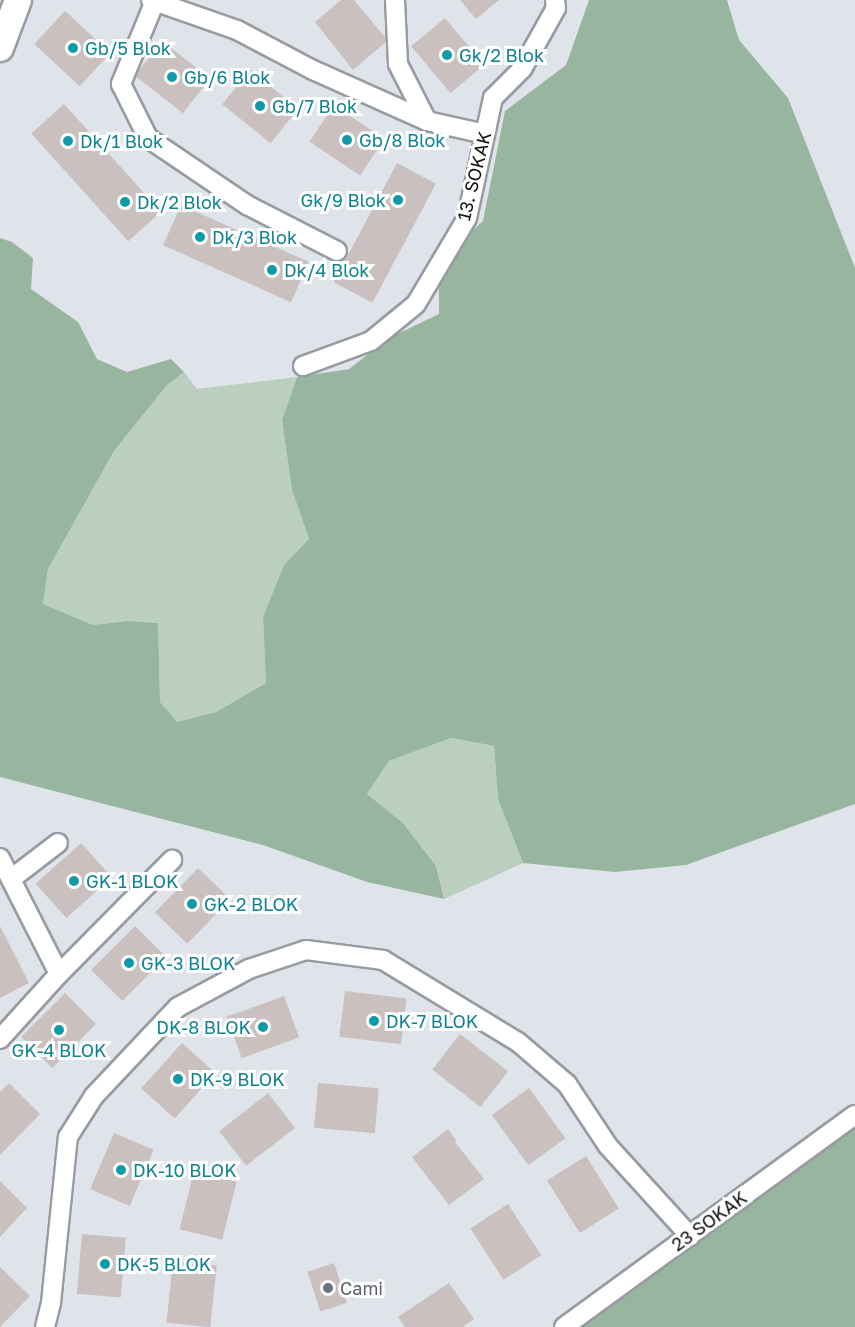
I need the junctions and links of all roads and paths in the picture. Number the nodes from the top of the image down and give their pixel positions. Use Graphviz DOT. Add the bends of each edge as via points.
graph roads {
  1 [pos="18,0"];
  2 [pos="395,0"];
  3 [pos="555,0"];
  4 [pos="153,1"];
  5 [pos="0,48"];
  6 [pos="427,121"];
  7 [pos="485,134"];
  8 [pos="337,251"];
  9 [pos="303,366"];
  10 [pos="58,843"];
  11 [pos="0,858"];
  12 [pos="172,860"];
  13 [pos="11,879"];
  14 [pos="59,974"];
  15 [pos="0,1039"];
  16 [pos="855,1115"];
  17 [pos="690,1236"];
  18 [pos="45,1327"];
  19 [pos="564,1327"];
  1 -- 5 [label="street"];
  2 -- 6 [label="street" via="398,64"];
  3 -- 7 [label="street, 13. SOKAK" via="556,8 522,69 493,98"];
  4 -- 6 [label="street" via="237,30 313,70"];
  4 -- 8 [label="street" via="121,84 148,138 247,205"];
  6 -- 7 [label="street"];
  7 -- 9 [label="street, 13. SOKAK" via="467,218 416,304 370,340"];
  10 -- 13 [label="street"];
  11 -- 13 [label="street"];
  12 -- 14 [label="street"];
  13 -- 14 [label="street"];
  14 -- 15 [label="street"];
  16 -- 17 [label="street, 23 SOKAK"];
  17 -- 18 [label="street" via="608,1146 567,1084 518,1042 383,960 306,950 249,969 178,1007 94,1096 68,1137 51,1303"];
  17 -- 19 [label="street, 23 SOKAK"];
}
